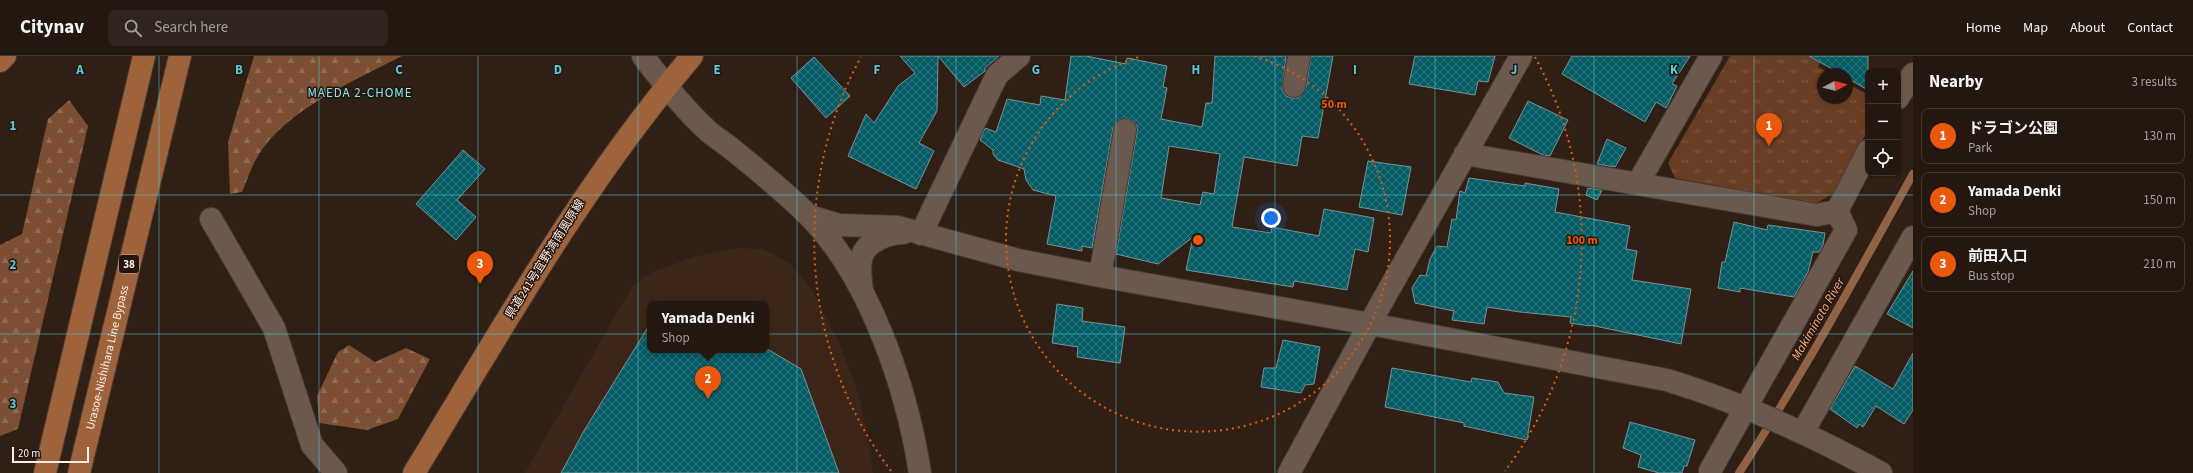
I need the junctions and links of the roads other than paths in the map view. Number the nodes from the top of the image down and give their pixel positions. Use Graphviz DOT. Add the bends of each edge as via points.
graph roads {
  1 [pos="5,56"];
  2 [pos="144,56"];
  3 [pos="180,56"];
  4 [pos="643,56"];
  5 [pos="692,56"];
  6 [pos="1019,56"];
  7 [pos="1299,56"];
  8 [pos="1520,56"];
  9 [pos="1711,56"];
  10 [pos="0,61"];
  11 [pos="1913,74"];
  12 [pos="1294,86"];
  13 [pos="666,87"];
  14 [pos="1901,93"];
  15 [pos="1125,130"];
  16 [pos="1465,154"];
  17 [pos="1865,158"];
  18 [pos="1638,182"];
  19 [pos="1837,211"];
  20 [pos="809,216"];
  21 [pos="211,219"];
  22 [pos="920,234"];
  23 [pos="1913,237"];
  24 [pos="1100,276"];
  25 [pos="862,293"];
  26 [pos="1370,324"];
  27 [pos="1751,410"];
  28 [pos="1796,429"];
  29 [pos="1298,470"];
  30 [pos="1710,471"];
  31 [pos="45,473"];
  32 [pos="79,473"];
  33 [pos="336,473"];
  34 [pos="414,473"];
  35 [pos="920,473"];
  36 [pos="1881,473"];
  1 -- 10 [label="main road"];
  2 -- 31 [label="main road"];
  3 -- 32 [label="main road, Urasoe-Nishihara Line Bypass / 38"];
  4 -- 13 [label="street"];
  5 -- 13 [label="main road, 県道241号宜野湾南風原線"];
  6 -- 22 [label="street" via="997,75"];
  7 -- 12 [label="street"];
  8 -- 16 [label="street"];
  9 -- 18 [label="street"];
  11 -- 14 [label="street"];
  13 -- 20 [label="street" via="710,133 780,189"];
  13 -- 34 [label="main road, 県道241号宜野湾南風原線" via="584,196"];
  15 -- 24 [label="street"];
  16 -- 18 [label="street"];
  16 -- 26 [label="street"];
  17 -- 19 [label="street"];
  18 -- 19 [label="street" via="1818,215"];
  19 -- 27 [label="street" via="1846,230"];
  20 -- 22 [label="street" via="838,226 884,226"];
  20 -- 25 [label="street" via="842,257"];
  21 -- 33 [label="street" via="274,328 312,445"];
  22 -- 24 [label="street" via="1018,260"];
  22 -- 25 [label="street" via="889,234 867,248 861,263"];
  23 -- 28 [label="street"];
  24 -- 26 [label="street"];
  25 -- 35 [label="street" via="899,377 914,431"];
  26 -- 27 [label="street" via="1667,380"];
  26 -- 29 [label="street"];
  27 -- 28 [label="street"];
  27 -- 30 [label="street"];
  28 -- 36 [label="street"];
}
